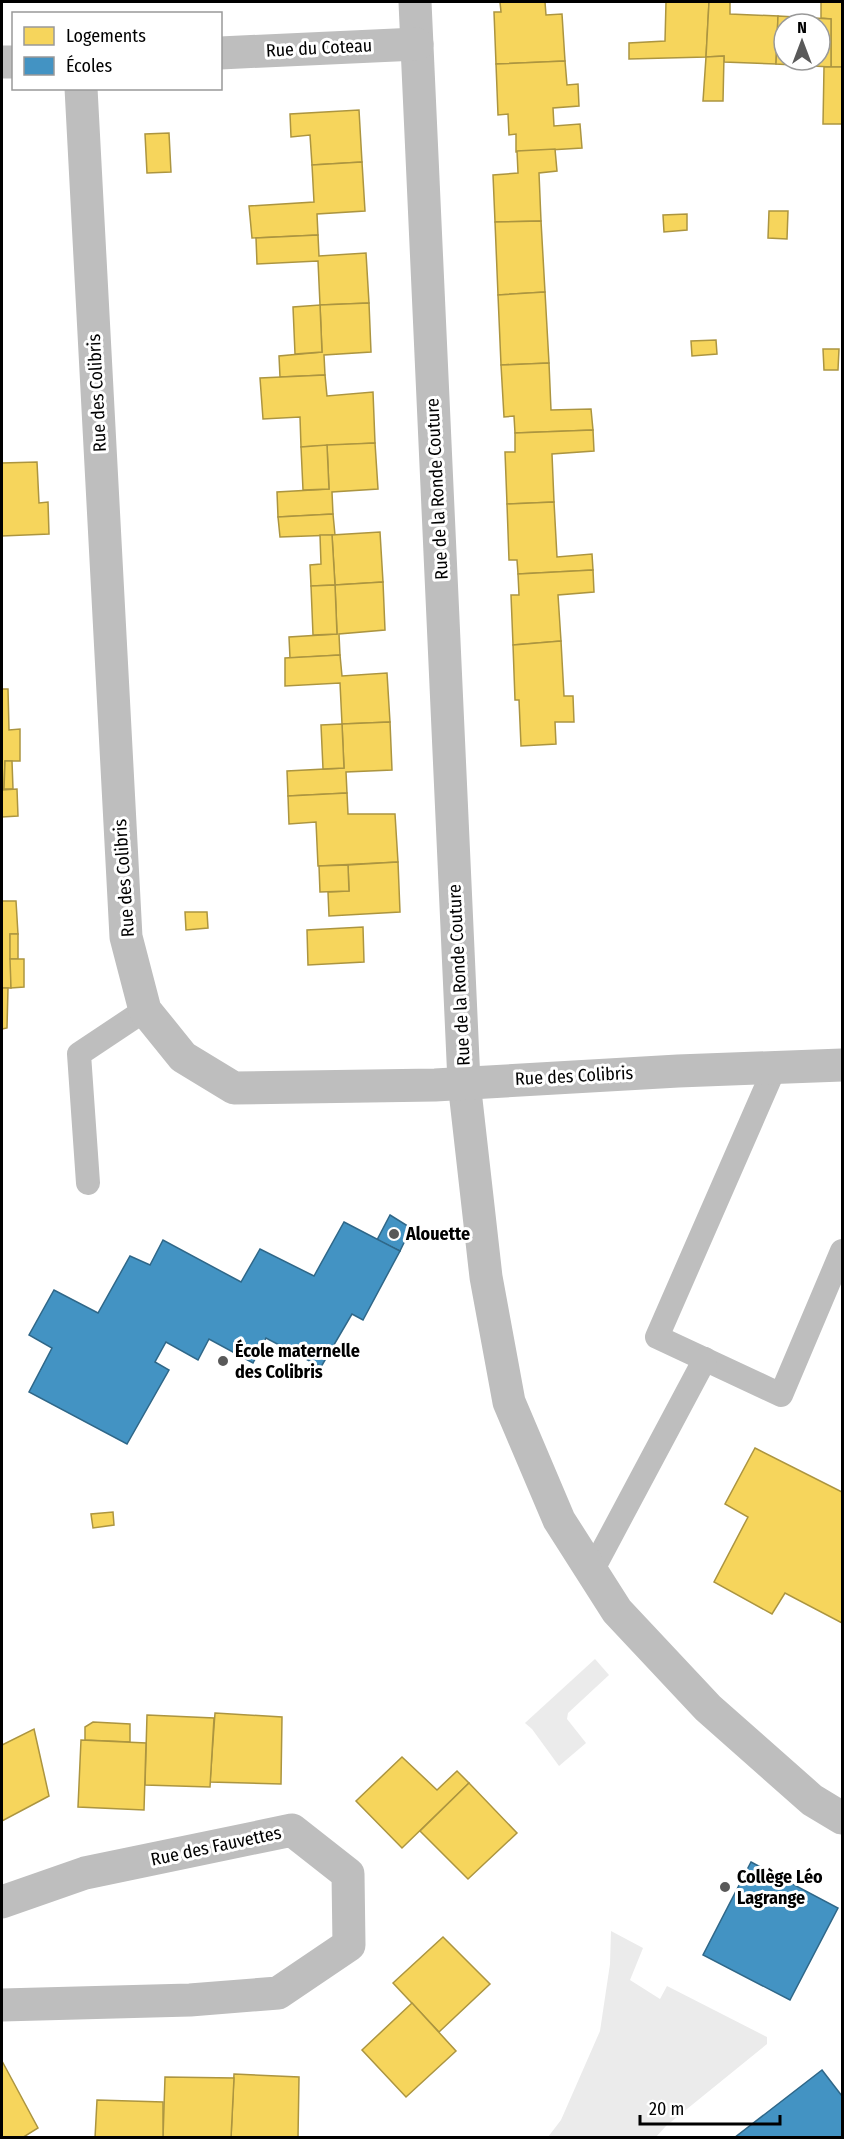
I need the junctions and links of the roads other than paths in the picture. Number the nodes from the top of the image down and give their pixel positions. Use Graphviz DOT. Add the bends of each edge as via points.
graph roads {
  1 [pos="415,2"];
  2 [pos="417,44"];
  3 [pos="222,52"];
  4 [pos="81,90"];
  5 [pos="145,1010"];
  6 [pos="843,1065"];
  7 [pos="775,1067"];
  8 [pos="464,1082"];
  9 [pos="88,1183"];
  10 [pos="843,1251"];
  11 [pos="705,1359"];
  12 [pos="592,1571"];
  13 [pos="843,1818"];
  14 [pos="2,1902"];
  15 [pos="2,2005"];
  1 -- 2 [label="street, Rue de la Ronde Couture"];
  2 -- 3 [label="street, Rue du Coteau"];
  2 -- 8 [label="street, Rue de la Ronde Couture"];
  4 -- 5 [label="street, Rue des Colibris" via="126,937"];
  5 -- 8 [label="street, Rue des Colibris" via="183,1056 234,1088"];
  5 -- 9 [label="lane" via="79,1054"];
  6 -- 7 [label="street, Rue des Colibris"];
  7 -- 8 [label="street, Rue des Colibris"];
  7 -- 11 [label="lane" via="657,1337"];
  8 -- 12 [label="street, Rue de la Ronde Couture" via="486,1277 509,1401 559,1520"];
  10 -- 11 [label="lane" via="781,1395"];
  11 -- 12 [label="lane"];
  12 -- 13 [label="street, Rue de la Ronde Couture" via="617,1611 708,1708 812,1800"];
  14 -- 15 [label="street, Rue des Fauvettes" via="85,1874 292,1830 348,1874 349,1945 278,1993 190,2000"];
}
